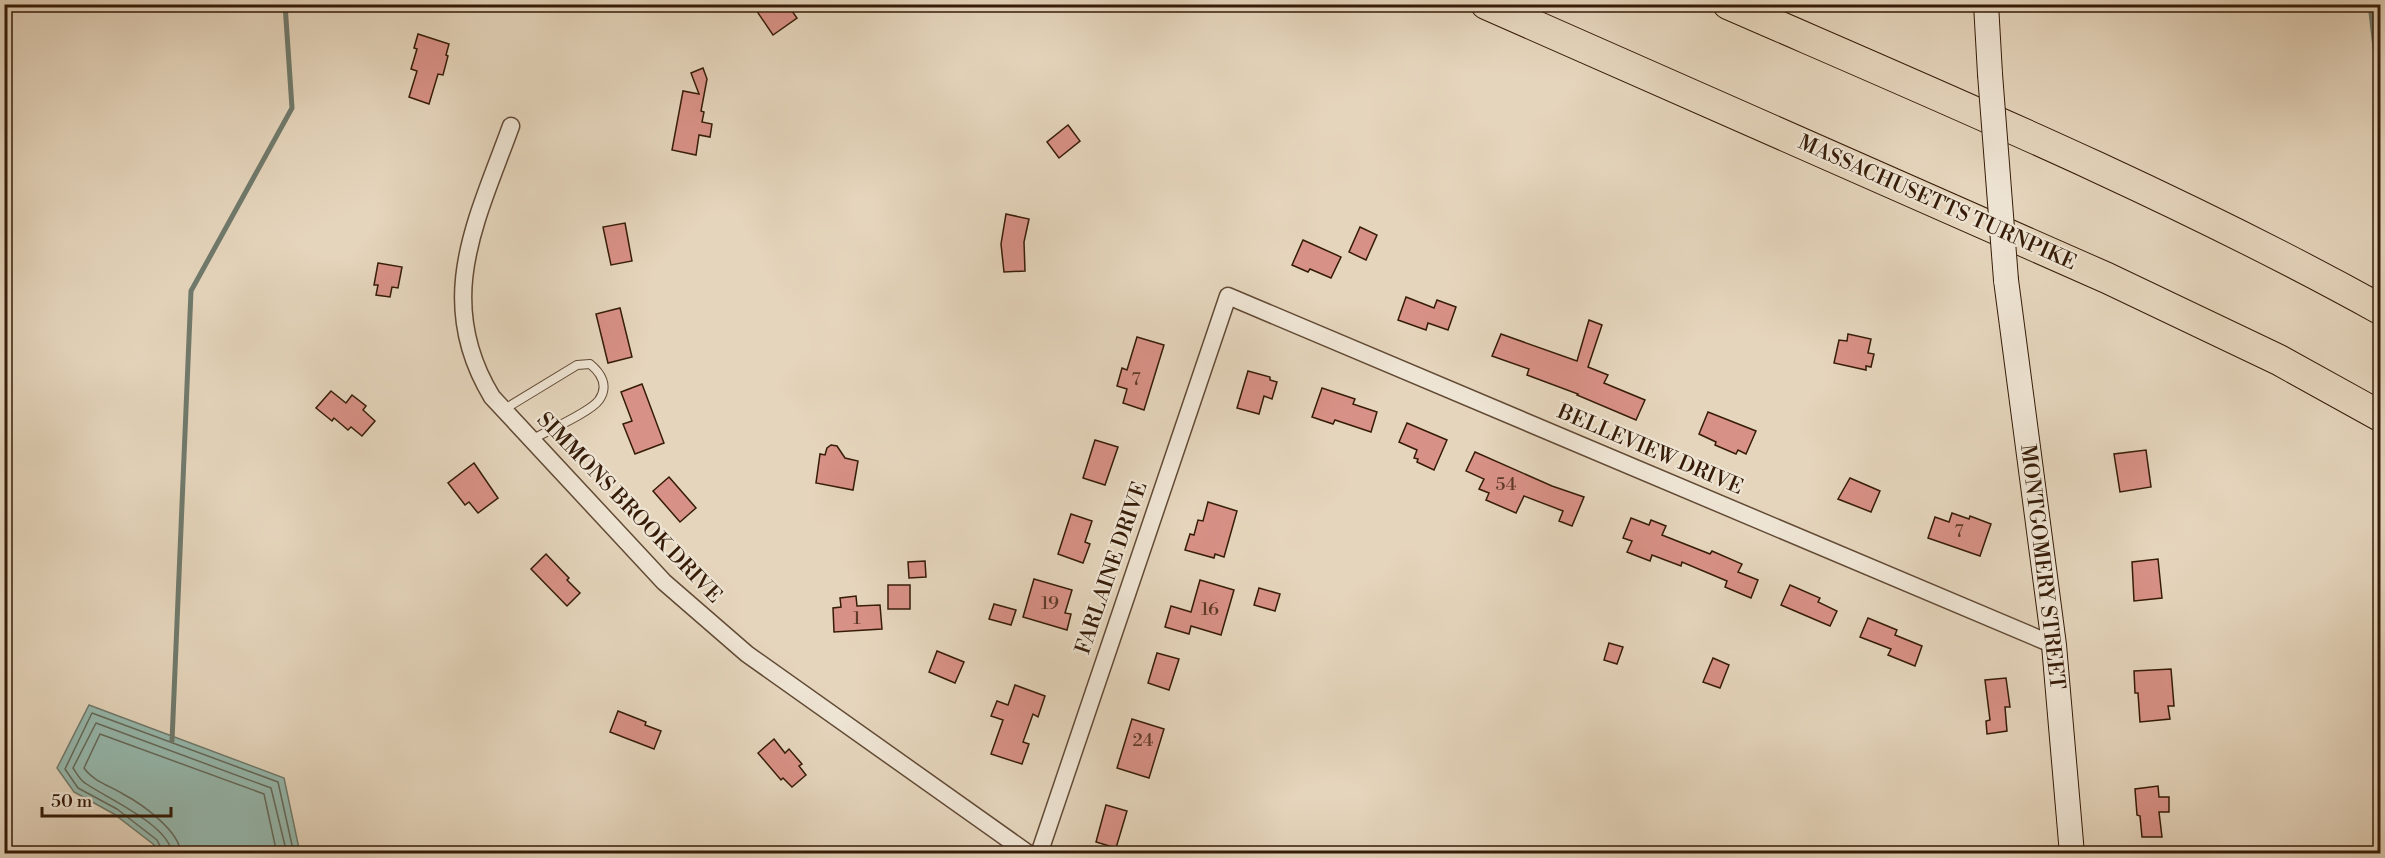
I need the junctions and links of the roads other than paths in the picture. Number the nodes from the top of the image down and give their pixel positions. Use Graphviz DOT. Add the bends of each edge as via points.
graph roads {
  1 [pos="1486,4"];
  2 [pos="1728,4"];
  3 [pos="1986,4"];
  4 [pos="511,126"];
  5 [pos="1228,296"];
  6 [pos="2380,309"];
  7 [pos="503,410"];
  8 [pos="2380,416"];
  9 [pos="531,440"];
  10 [pos="2054,645"];
  11 [pos="1029,854"];
  12 [pos="1039,854"];
  13 [pos="2072,854"];
  1 -- 8 [label="highway, MASSACHUSETTS TURNPIKE" via="2107,278 2279,360"];
  2 -- 6 [label="highway" via="2122,178 2298,263"];
  3 -- 10 [label="main road, MONTGOMERY STREET, bridge" via="2006,280"];
  4 -- 7 [label="street, SIMMONS BROOK DRIVE" via="471,238 462,289 474,361"];
  5 -- 10 [label="street, BELLEVIEW DRIVE"];
  5 -- 12 [label="street, FARLAINE DRIVE"];
  7 -- 9 [label="street, SIMMONS BROOK DRIVE"];
  7 -- 9 [label="lane" via="578,365 590,364 600,372 604,386 599,400"];
  9 -- 11 [label="street, SIMMONS BROOK DRIVE" via="664,582 717,630"];
  10 -- 13 [label="main road, MONTGOMERY STREET"];
}
